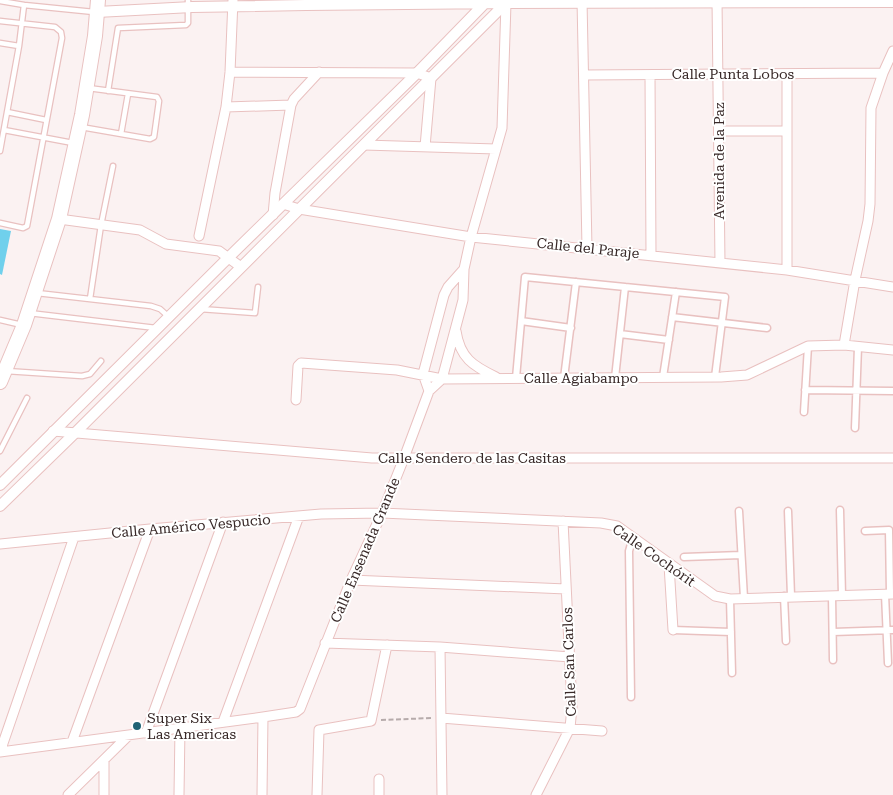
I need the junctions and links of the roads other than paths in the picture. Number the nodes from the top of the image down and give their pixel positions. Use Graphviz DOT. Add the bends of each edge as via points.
graph roads {
  1 [pos="0,1"];
  2 [pos="507,1"];
  3 [pos="785,1"];
  4 [pos="382,2"];
  5 [pos="486,2"];
  6 [pos="582,2"];
  7 [pos="717,2"];
  8 [pos="893,2"];
  9 [pos="233,3"];
  10 [pos="188,4"];
  11 [pos="24,5"];
  12 [pos="98,6"];
  13 [pos="0,21"];
  14 [pos="22,23"];
  15 [pos="0,43"];
  16 [pos="19,46"];
  17 [pos="893,51"];
  18 [pos="230,72"];
  19 [pos="319,72"];
  20 [pos="417,73"];
  21 [pos="883,73"];
  22 [pos="650,74"];
  23 [pos="719,74"];
  24 [pos="787,74"];
  25 [pos="584,75"];
  26 [pos="431,78"];
  27 [pos="86,88"];
  28 [pos="108,91"];
  29 [pos="128,94"];
  30 [pos="291,105"];
  31 [pos="226,107"];
  32 [pos="7,112"];
  33 [pos="46,120"];
  34 [pos="80,127"];
  35 [pos="4,130"];
  36 [pos="719,131"];
  37 [pos="787,131"];
  38 [pos="121,134"];
  39 [pos="43,138"];
  40 [pos="76,144"];
  41 [pos="364,145"];
  42 [pos="425,147"];
  43 [pos="496,149"];
  44 [pos="0,151"];
  45 [pos="113,166"];
  46 [pos="284,204"];
  47 [pos="299,209"];
  48 [pos="273,214"];
  49 [pos="59,220"];
  50 [pos="0,224"];
  51 [pos="101,225"];
  52 [pos="199,236"];
  53 [pos="471,236"];
  54 [pos="587,248"];
  55 [pos="651,255"];
  56 [pos="229,257"];
  57 [pos="720,262"];
  58 [pos="241,267"];
  59 [pos="464,269"];
  60 [pos="787,270"];
  61 [pos="855,280"];
  62 [pos="576,282"];
  63 [pos="258,287"];
  64 [pos="625,287"];
  65 [pos="893,287"];
  66 [pos="35,292"];
  67 [pos="676,292"];
  68 [pos="90,299"];
  69 [pos="199,309"];
  70 [pos="169,317"];
  71 [pos="672,317"];
  72 [pos="26,319"];
  73 [pos="0,320"];
  74 [pos="521,322"];
  75 [pos="722,323"];
  76 [pos="158,328"];
  77 [pos="456,328"];
  78 [pos="571,328"];
  79 [pos="767,328"];
  80 [pos="620,334"];
  81 [pos="669,340"];
  82 [pos="844,345"];
  83 [pos="808,346"];
  84 [pos="858,347"];
  85 [pos="893,350"];
  86 [pos="101,362"];
  87 [pos="423,374"];
  88 [pos="2,377"];
  89 [pos="663,377"];
  90 [pos="715,377"];
  91 [pos="498,378"];
  92 [pos="516,378"];
  93 [pos="564,378"];
  94 [pos="615,378"];
  95 [pos="442,379"];
  96 [pos="806,390"];
  97 [pos="857,390"];
  98 [pos="429,391"];
  99 [pos="893,391"];
  100 [pos="27,398"];
  101 [pos="296,400"];
  102 [pos="804,412"];
  103 [pos="855,428"];
  104 [pos="53,431"];
  105 [pos="76,432"];
  106 [pos="0,451"];
  107 [pos="404,458"];
  108 [pos="893,458"];
  109 [pos="0,484"];
  110 [pos="0,506"];
  111 [pos="840,510"];
  112 [pos="739,511"];
  113 [pos="788,511"];
  114 [pos="382,512"];
  115 [pos="299,516"];
  116 [pos="563,521"];
  117 [pos="223,522"];
  118 [pos="150,529"];
  119 [pos="865,531"];
  120 [pos="74,537"];
  121 [pos="633,537"];
  122 [pos="0,544"];
  123 [pos="891,553"];
  124 [pos="741,555"];
  125 [pos="684,556"];
  126 [pos="669,565"];
  127 [pos="351,580"];
  128 [pos="566,589"];
  129 [pos="890,594"];
  130 [pos="787,596"];
  131 [pos="837,596"];
  132 [pos="744,598"];
  133 [pos="730,599"];
  134 [pos="672,630"];
  135 [pos="890,630"];
  136 [pos="731,632"];
  137 [pos="832,632"];
  138 [pos="786,641"];
  139 [pos="325,643"];
  140 [pos="387,645"];
  141 [pos="440,647"];
  142 [pos="570,657"];
  143 [pos="833,660"];
  144 [pos="888,663"];
  145 [pos="732,674"];
  146 [pos="631,696"];
  147 [pos="263,717"];
  148 [pos="441,718"];
  149 [pos="223,722"];
  150 [pos="180,728"];
  151 [pos="570,728"];
  152 [pos="602,731"];
  153 [pos="146,733"];
  154 [pos="129,735"];
  155 [pos="72,742"];
  156 [pos="0,752"];
  157 [pos="104,760"];
  158 [pos="379,779"];
  159 [pos="68,795"];
  160 [pos="104,795"];
  161 [pos="179,795"];
  162 [pos="262,795"];
  163 [pos="317,795"];
  164 [pos="379,795"];
  165 [pos="442,795"];
  166 [pos="536,795"];
  1 -- 11 [label="lane"];
  2 -- 5 [label="street"];
  2 -- 6 [label="street"];
  2 -- 26 [label="street"];
  2 -- 43 [label="street" via="503,119"];
  3 -- 7 [label="street"];
  3 -- 8 [label="street"];
  4 -- 5 [label="street"];
  4 -- 9 [label="street"];
  5 -- 20 [label="street"];
  6 -- 7 [label="street"];
  6 -- 25 [label="street"];
  7 -- 23 [label="street, Avenida de la Paz"];
  9 -- 10 [label="street"];
  9 -- 18 [label="street"];
  10 -- 12 [label="street"];
  10 -- 28 [label="lane" via="186,26 118,28"];
  11 -- 12 [label="lane"];
  11 -- 14 [label="lane"];
  12 -- 27 [label="main road"];
  13 -- 14 [label="lane"];
  14 -- 16 [label="lane"];
  14 -- 33 [label="lane" via="55,27 61,32"];
  15 -- 16 [label="lane"];
  16 -- 32 [label="lane"];
  17 -- 21 [label="street"];
  18 -- 19 [label="street"];
  18 -- 31 [label="street"];
  19 -- 20 [label="street"];
  19 -- 30 [label="street"];
  20 -- 26 [label="street"];
  20 -- 46 [label="street"];
  21 -- 24 [label="street, Calle Punta Lobos"];
  21 -- 61 [label="street" via="871,108 870,204"];
  22 -- 23 [label="street, Calle Punta Lobos"];
  22 -- 25 [label="street, Calle Punta Lobos"];
  22 -- 55 [label="street"];
  23 -- 24 [label="street, Calle Punta Lobos"];
  23 -- 36 [label="street, Avenida de la Paz"];
  24 -- 37 [label="street"];
  25 -- 54 [label="street"];
  26 -- 41 [label="street"];
  26 -- 42 [label="street"];
  27 -- 28 [label="lane"];
  27 -- 34 [label="main road"];
  28 -- 29 [label="lane"];
  29 -- 38 [label="lane"];
  29 -- 38 [label="lane" via="158,99 154,137"];
  30 -- 31 [label="street"];
  30 -- 48 [label="street"];
  31 -- 52 [label="street"];
  32 -- 33 [label="lane"];
  32 -- 35 [label="lane"];
  33 -- 39 [label="lane"];
  34 -- 38 [label="lane"];
  34 -- 40 [label="main road"];
  35 -- 39 [label="lane"];
  35 -- 44 [label="lane"];
  36 -- 37 [label="street"];
  36 -- 57 [label="street, Avenida de la Paz"];
  37 -- 60 [label="street"];
  39 -- 40 [label="lane"];
  39 -- 50 [label="lane" via="27,226"];
  40 -- 49 [label="main road"];
  41 -- 42 [label="street"];
  41 -- 47 [label="street"];
  42 -- 43 [label="street"];
  43 -- 53 [label="street"];
  45 -- 51 [label="lane"];
  46 -- 47 [label="street, Calle del Paraje"];
  46 -- 48 [label="street"];
  47 -- 53 [label="street, Calle del Paraje"];
  47 -- 58 [label="street"];
  48 -- 56 [label="street"];
  49 -- 51 [label="street"];
  49 -- 66 [label="main road"];
  51 -- 56 [label="street" via="140,230 161,242 214,250"];
  51 -- 68 [label="lane"];
  53 -- 54 [label="street, Calle del Paraje"];
  53 -- 59 [label="street"];
  54 -- 55 [label="street, Calle del Paraje"];
  55 -- 57 [label="street, Calle del Paraje"];
  56 -- 58 [label="street"];
  56 -- 70 [label="street"];
  57 -- 60 [label="street, Calle del Paraje"];
  58 -- 69 [label="street"];
  59 -- 77 [label="street" via="463,300"];
  59 -- 87 [label="street" via="444,295"];
  60 -- 61 [label="street, Calle del Paraje"];
  61 -- 65 [label="street, Calle del Paraje"];
  61 -- 82 [label="street"];
  62 -- 64 [label="street"];
  62 -- 74 [label="street" via="525,277"];
  62 -- 78 [label="street"];
  63 -- 69 [label="lane" via="255,313"];
  64 -- 67 [label="street"];
  64 -- 80 [label="street"];
  66 -- 68 [label="lane"];
  66 -- 72 [label="main road"];
  67 -- 71 [label="street"];
  67 -- 75 [label="street" via="725,297"];
  68 -- 70 [label="lane" via="156,307"];
  69 -- 105 [label="street"];
  70 -- 76 [label="street"];
  71 -- 75 [label="street"];
  71 -- 81 [label="street"];
  72 -- 73 [label="lane"];
  72 -- 76 [label="lane"];
  72 -- 88 [label="main road"];
  74 -- 78 [label="street"];
  74 -- 92 [label="street"];
  75 -- 79 [label="street"];
  75 -- 90 [label="street"];
  76 -- 104 [label="street"];
  77 -- 91 [label="street" via="460,349 467,359"];
  77 -- 95 [label="street"];
  78 -- 93 [label="street"];
  80 -- 81 [label="street"];
  80 -- 94 [label="street"];
  81 -- 89 [label="street"];
  82 -- 83 [label="street, Calle Agiabampo"];
  82 -- 84 [label="street, Calle Agiabampo"];
  83 -- 90 [label="street, Calle Agiabampo" via="747,375"];
  83 -- 96 [label="street"];
  84 -- 85 [label="street, Calle Agiabampo"];
  84 -- 97 [label="street"];
  86 -- 88 [label="lane" via="90,374 82,376"];
  87 -- 95 [label="street, Calle Agiabampo"];
  87 -- 98 [label="street"];
  87 -- 101 [label="street, Calle Agiabampo" via="301,363 298,366"];
  89 -- 90 [label="street, Calle Agiabampo"];
  89 -- 94 [label="street, Calle Agiabampo"];
  91 -- 92 [label="street, Calle Agiabampo"];
  91 -- 95 [label="street, Calle Agiabampo"];
  92 -- 93 [label="street, Calle Agiabampo"];
  93 -- 94 [label="street, Calle Agiabampo"];
  95 -- 98 [label="street, Calle Ensenada Grande"];
  96 -- 97 [label="street"];
  96 -- 102 [label="street"];
  97 -- 99 [label="street"];
  97 -- 103 [label="street"];
  98 -- 107 [label="street, Calle Ensenada Grande"];
  100 -- 106 [label="lane"];
  104 -- 105 [label="street, Calle Sendero de las Casitas"];
  104 -- 109 [label="street"];
  105 -- 107 [label="street, Calle Sendero de las Casitas" via="372,458"];
  105 -- 110 [label="street"];
  107 -- 108 [label="street, Calle Sendero de las Casitas"];
  107 -- 114 [label="street, Calle Ensenada Grande"];
  111 -- 131 [label="street"];
  112 -- 124 [label="street"];
  113 -- 130 [label="street"];
  114 -- 115 [label="street, Calle Américo Vespucio"];
  114 -- 116 [label="street, Calle Cochórit"];
  114 -- 127 [label="street, Calle Ensenada Grande"];
  115 -- 117 [label="street, Calle Américo Vespucio"];
  115 -- 149 [label="street"];
  116 -- 121 [label="street, Calle Cochórit" via="610,524"];
  116 -- 128 [label="street, Calle San Carlos"];
  117 -- 118 [label="street, Calle Américo Vespucio"];
  117 -- 153 [label="street"];
  118 -- 120 [label="street, Calle Américo Vespucio"];
  118 -- 155 [label="street"];
  119 -- 123 [label="street" via="889,530"];
  120 -- 122 [label="street, Calle Américo Vespucio"];
  120 -- 156 [label="street"];
  121 -- 126 [label="street, Calle Cochórit"];
  121 -- 146 [label="street" via="629,551"];
  123 -- 129 [label="street"];
  124 -- 125 [label="street"];
  124 -- 132 [label="street"];
  126 -- 133 [label="street, Calle Cochórit" via="715,596"];
  126 -- 134 [label="street"];
  127 -- 128 [label="street"];
  127 -- 139 [label="street, Calle Ensenada Grande"];
  128 -- 142 [label="street, Calle San Carlos"];
  129 -- 131 [label="street, Calle Cochórit"];
  129 -- 135 [label="street"];
  130 -- 131 [label="street, Calle Cochórit"];
  130 -- 132 [label="street, Calle Cochórit"];
  130 -- 138 [label="street"];
  131 -- 137 [label="street"];
  132 -- 133 [label="street, Calle Cochórit"];
  133 -- 136 [label="street"];
  134 -- 136 [label="street"];
  135 -- 137 [label="street"];
  135 -- 144 [label="street"];
  136 -- 145 [label="street"];
  137 -- 143 [label="street"];
  139 -- 140 [label="street"];
  139 -- 147 [label="street, Calle Ensenada Grande" via="300,709"];
  140 -- 141 [label="street"];
  140 -- 163 [label="street" via="371,721 322,728 319,732"];
  141 -- 142 [label="street"];
  141 -- 148 [label="street"];
  142 -- 151 [label="street, Calle San Carlos"];
  147 -- 149 [label="street"];
  147 -- 162 [label="street"];
  148 -- 151 [label="street"];
  148 -- 165 [label="street"];
  149 -- 150 [label="street"];
  150 -- 153 [label="street"];
  150 -- 161 [label="street"];
  151 -- 152 [label="street"];
  151 -- 166 [label="street, Calle San Carlos"];
  153 -- 154 [label="street"];
  154 -- 155 [label="street"];
  154 -- 157 [label="street"];
  155 -- 156 [label="street"];
  157 -- 159 [label="street"];
  157 -- 160 [label="street"];
  158 -- 164 [label="street"];
}
